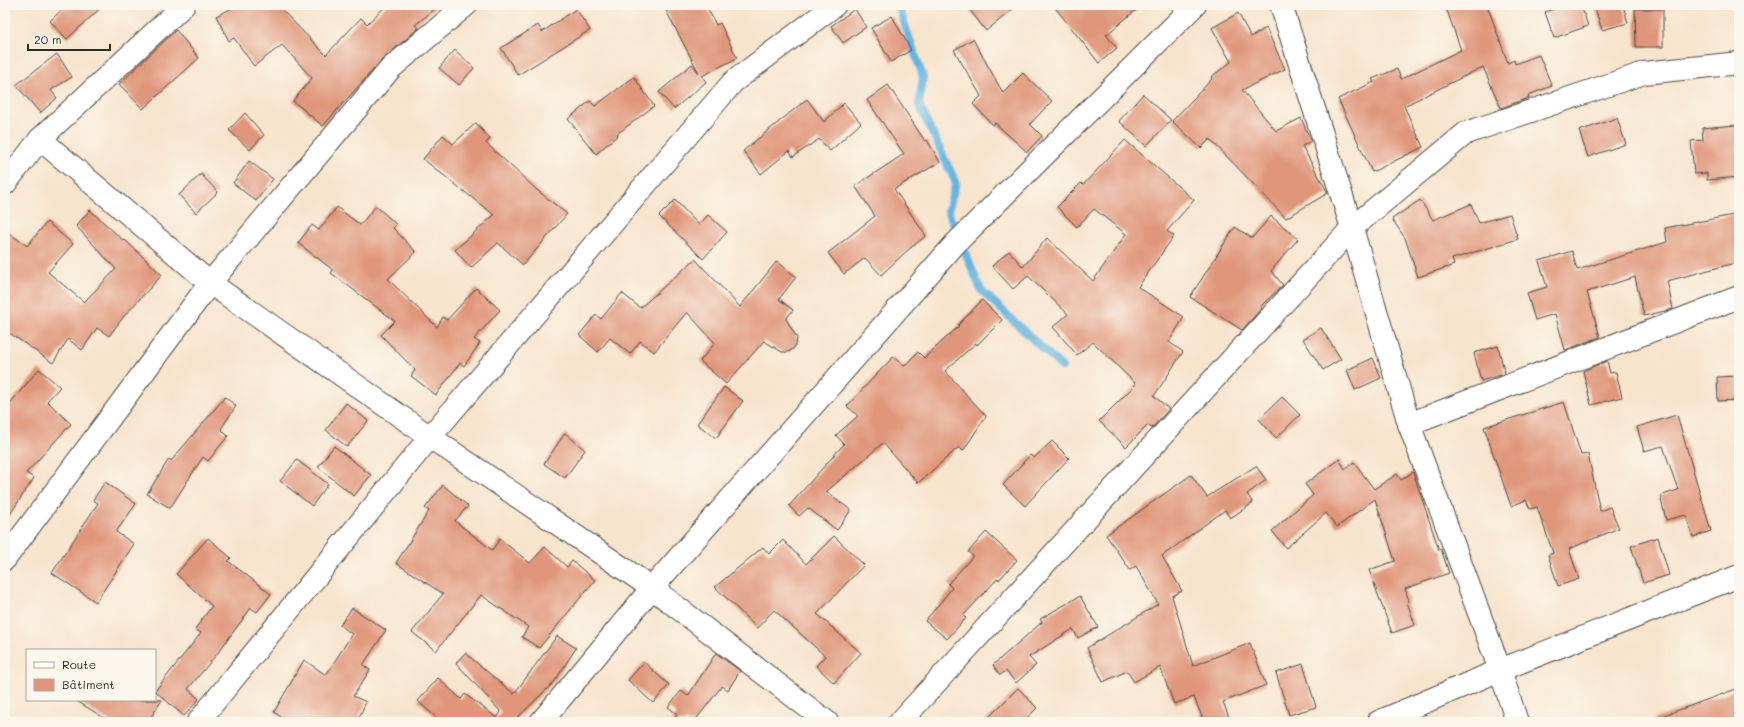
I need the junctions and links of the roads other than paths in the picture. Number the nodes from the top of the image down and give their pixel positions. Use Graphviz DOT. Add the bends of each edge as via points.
graph roads {
  1 [pos="184,5"];
  2 [pos="466,5"];
  3 [pos="835,5"];
  4 [pos="1195,5"];
  5 [pos="1281,5"];
  6 [pos="1739,63"];
  7 [pos="40,139"];
  8 [pos="5,184"];
  9 [pos="1352,228"];
  10 [pos="210,283"];
  11 [pos="1739,297"];
  12 [pos="1409,424"];
  13 [pos="430,437"];
  14 [pos="5,559"];
  15 [pos="1739,576"];
  16 [pos="652,588"];
  17 [pos="1500,670"];
  18 [pos="198,722"];
  19 [pos="541,722"];
  20 [pos="827,722"];
  21 [pos="900,722"];
  22 [pos="1378,722"];
  23 [pos="1517,722"];
  1 -- 7 [label="street"];
  2 -- 10 [label="street" via="391,68"];
  3 -- 13 [label="street" via="733,82"];
  4 -- 16 [label="street" via="960,239"];
  5 -- 9 [label="street"];
  6 -- 9 [label="street" via="1644,74 1466,133"];
  7 -- 8 [label="street"];
  7 -- 10 [label="street"];
  9 -- 12 [label="street"];
  9 -- 21 [label="street"];
  10 -- 13 [label="street"];
  10 -- 14 [label="street"];
  11 -- 12 [label="street"];
  12 -- 17 [label="street"];
  13 -- 16 [label="street"];
  13 -- 18 [label="street"];
  15 -- 17 [label="street"];
  16 -- 19 [label="street"];
  16 -- 20 [label="street"];
  17 -- 22 [label="street"];
  17 -- 23 [label="street"];
}
